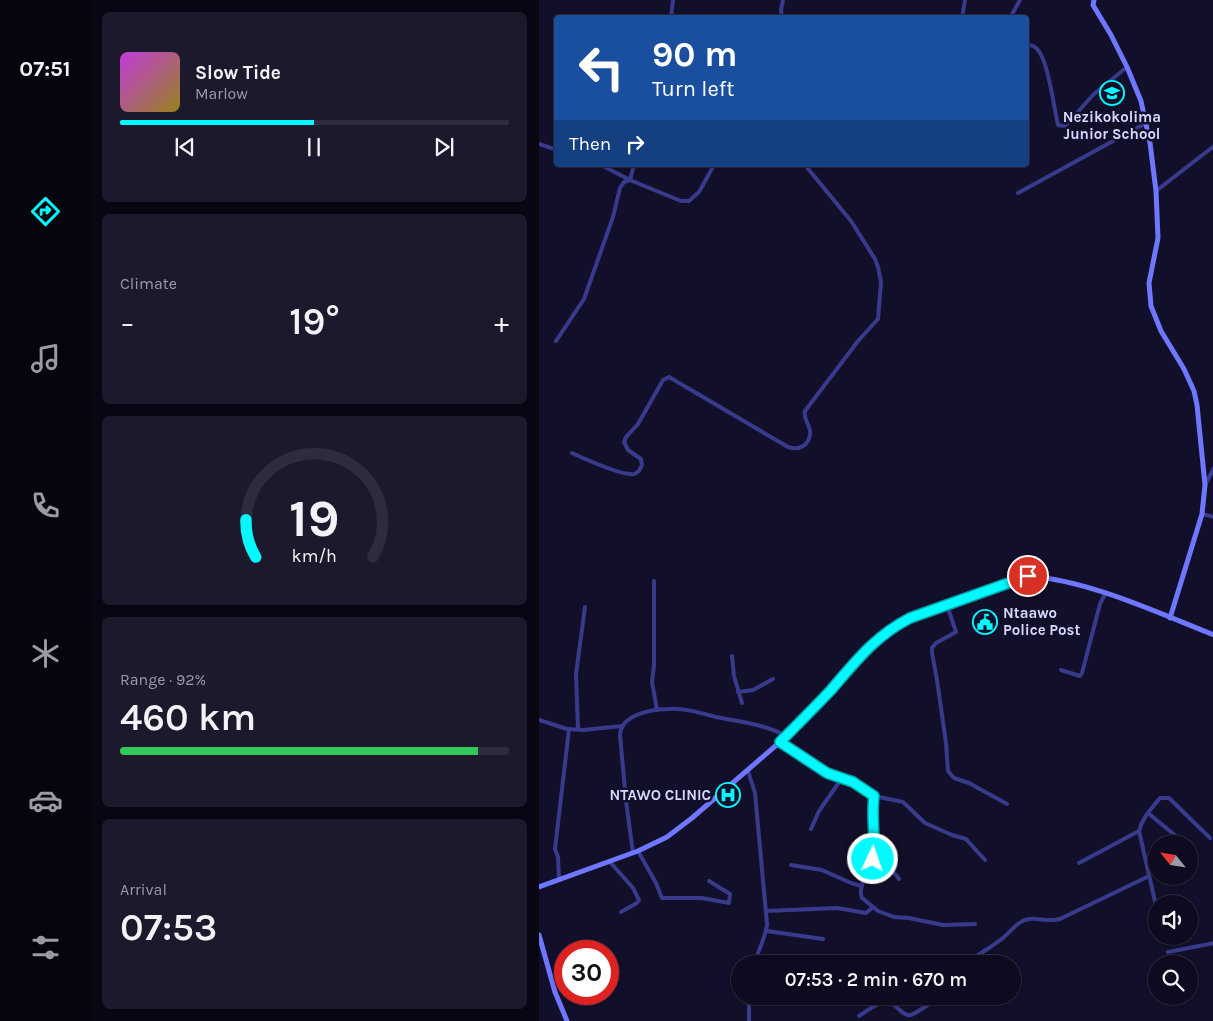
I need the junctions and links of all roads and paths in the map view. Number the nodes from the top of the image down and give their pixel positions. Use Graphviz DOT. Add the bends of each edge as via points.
graph roads {
  1 [pos="673,0"];
  2 [pos="783,0"];
  3 [pos="965,0"];
  4 [pos="1020,0"];
  5 [pos="1089,0"];
  6 [pos="1094,3"];
  7 [pos="671,15"];
  8 [pos="782,15"];
  9 [pos="962,15"];
  10 [pos="1012,15"];
  11 [pos="1029,45"];
  12 [pos="1127,67"];
  13 [pos="1146,123"];
  14 [pos="539,144"];
  15 [pos="1213,146"];
  16 [pos="554,149"];
  17 [pos="605,167"];
  18 [pos="633,167"];
  19 [pos="713,167"];
  20 [pos="807,167"];
  21 [pos="630,180"];
  22 [pos="1018,192"];
  23 [pos="1156,192"];
  24 [pos="556,341"];
  25 [pos="572,453"];
  26 [pos="1213,468"];
  27 [pos="1205,485"];
  28 [pos="1203,514"];
  29 [pos="1213,517"];
  30 [pos="654,580"];
  31 [pos="1105,594"];
  32 [pos="947,605"];
  33 [pos="585,607"];
  34 [pos="1170,618"];
  35 [pos="1213,636"];
  36 [pos="732,656"];
  37 [pos="1061,670"];
  38 [pos="773,679"];
  39 [pos="738,692"];
  40 [pos="742,703"];
  41 [pos="657,710"];
  42 [pos="539,720"];
  43 [pos="622,726"];
  44 [pos="569,729"];
  45 [pos="578,729"];
  46 [pos="787,736"];
  47 [pos="780,742"];
  48 [pos="748,771"];
  49 [pos="842,778"];
  50 [pos="874,796"];
  51 [pos="1007,804"];
  52 [pos="1148,813"];
  53 [pos="811,829"];
  54 [pos="1139,831"];
  55 [pos="1175,835"];
  56 [pos="1210,838"];
  57 [pos="635,852"];
  58 [pos="985,860"];
  59 [pos="872,861"];
  60 [pos="610,862"];
  61 [pos="1079,863"];
  62 [pos="791,864"];
  63 [pos="1148,872"];
  64 [pos="1148,876"];
  65 [pos="899,879"];
  66 [pos="559,880"];
  67 [pos="709,881"];
  68 [pos="862,886"];
  69 [pos="539,887"];
  70 [pos="873,907"];
  71 [pos="766,911"];
  72 [pos="621,912"];
  73 [pos="975,924"];
  74 [pos="767,931"];
  75 [pos="539,935"];
  76 [pos="823,939"];
  77 [pos="1213,944"];
  78 [pos="1168,952"];
  79 [pos="757,955"];
  80 [pos="978,955"];
  81 [pos="545,956"];
  82 [pos="539,959"];
  83 [pos="749,1005"];
  84 [pos="881,1005"];
  85 [pos="893,1005"];
  86 [pos="928,1005"];
  87 [pos="859,1016"];
  88 [pos="567,1021"];
  89 [pos="749,1021"];
  1 -- 7 [label="street"];
  2 -- 8 [label="street"];
  3 -- 9 [label="street"];
  4 -- 10 [label="street"];
  5 -- 6 [label="street"];
  6 -- 12 [label="street"];
  11 -- 12 [label="street" via="1042,57 1061,126 1065,126 1093,94"];
  12 -- 13 [label="street"];
  13 -- 22 [label="street"];
  13 -- 23 [label="street"];
  14 -- 16 [label="street"];
  15 -- 23 [label="street"];
  17 -- 21 [label="street"];
  18 -- 21 [label="street"];
  19 -- 21 [label="street" via="699,192 689,201 681,201"];
  20 -- 25 [label="street" via="851,221 875,259 881,282 878,318 805,411 810,431 805,446 788,447 669,377 663,380 624,442 628,450 641,459 638,472 627,473"];
  21 -- 24 [label="street" via="620,188 619,199 583,299"];
  23 -- 27 [label="street" via="1157,238 1149,297 1154,317 1194,391"];
  26 -- 27 [label="street"];
  27 -- 28 [label="street"];
  28 -- 29 [label="street"];
  28 -- 34 [label="street"];
  30 -- 41 [label="street" via="652,682"];
  31 -- 32 [label="street" via="1028,576"];
  31 -- 34 [label="street"];
  31 -- 37 [label="street" via="1082,673 1080,676"];
  32 -- 46 [label="street" via="910,618 884,633"];
  32 -- 51 [label="street" via="955,632 936,643 932,653 948,771 954,778"];
  33 -- 45 [label="street" via="576,674"];
  34 -- 35 [label="street"];
  36 -- 39 [label="street"];
  38 -- 39 [label="street" via="753,690"];
  39 -- 40 [label="street"];
  41 -- 43 [label="street" via="637,715"];
  41 -- 46 [label="street" via="672,708 697,712 756,724"];
  42 -- 44 [label="street"];
  43 -- 45 [label="street"];
  43 -- 57 [label="street" via="626,801"];
  44 -- 45 [label="street"];
  44 -- 66 [label="street" via="555,849"];
  46 -- 47 [label="street"];
  47 -- 48 [label="street"];
  47 -- 49 [label="street" via="827,773"];
  48 -- 57 [label="street" via="667,837"];
  48 -- 71 [label="street" via="755,793"];
  49 -- 50 [label="street"];
  49 -- 53 [label="street" via="819,811"];
  50 -- 58 [label="street" via="903,802 925,823 966,840"];
  50 -- 59 [label="street" via="875,847"];
  52 -- 54 [label="street"];
  52 -- 55 [label="street"];
  52 -- 56 [label="street" via="1160,798 1169,798"];
  54 -- 61 [label="street"];
  54 -- 63 [label="street"];
  57 -- 60 [label="street"];
  57 -- 67 [label="street" via="662,898 729,902 730,894"];
  59 -- 65 [label="street" via="888,868"];
  59 -- 68 [label="street"];
  60 -- 66 [label="street"];
  60 -- 72 [label="street" via="633,888 639,900"];
  62 -- 68 [label="street" via="822,870"];
  64 -- 80 [label="street" via="1060,919 1022,921"];
  66 -- 69 [label="street"];
  68 -- 70 [label="street" via="862,898"];
  70 -- 71 [label="street" via="866,913 837,908"];
  70 -- 73 [label="street" via="894,917 943,925"];
  71 -- 74 [label="street"];
  74 -- 76 [label="street"];
  74 -- 79 [label="street"];
  75 -- 81 [label="street"];
  77 -- 78 [label="street"];
  81 -- 82 [label="street"];
  81 -- 88 [label="street"];
  83 -- 89 [label="street"];
  84 -- 87 [label="street"];
  85 -- 86 [label="street" via="907,1015"];
}
